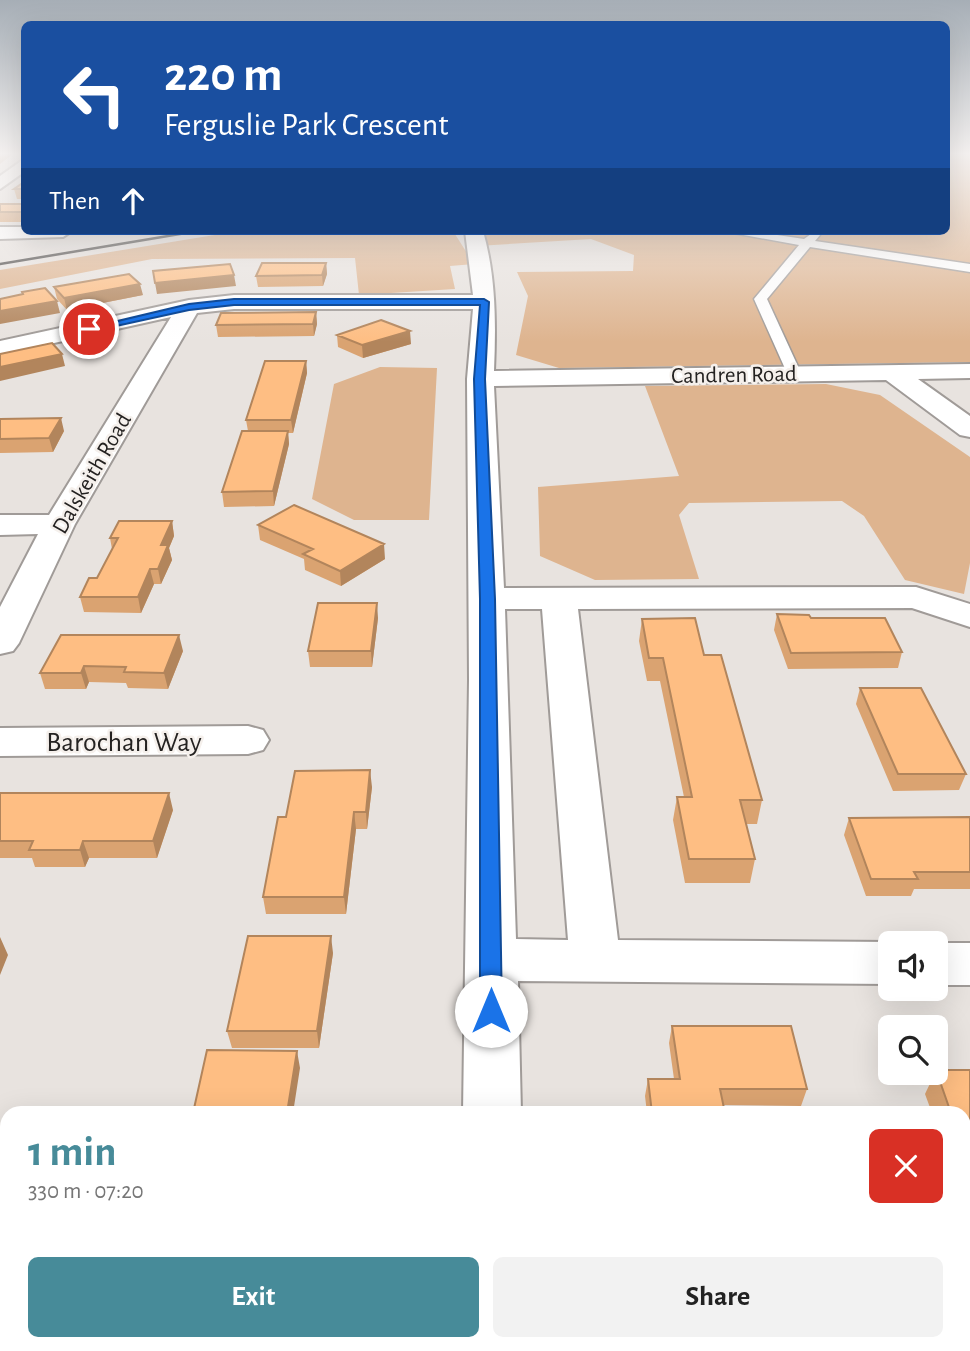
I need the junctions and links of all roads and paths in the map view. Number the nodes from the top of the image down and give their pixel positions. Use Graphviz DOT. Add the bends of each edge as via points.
graph roads {
  1 [pos="21,232"];
  2 [pos="0,233"];
  3 [pos="475,235"];
  4 [pos="754,235"];
  5 [pos="814,235"];
  6 [pos="805,243"];
  7 [pos="970,268"];
  8 [pos="484,302"];
  9 [pos="189,307"];
  10 [pos="0,348"];
  11 [pos="970,370"];
  12 [pos="891,372"];
  13 [pos="794,373"];
  14 [pos="480,379"];
  15 [pos="970,429"];
  16 [pos="59,524"];
  17 [pos="0,525"];
  18 [pos="488,599"];
  19 [pos="559,599"];
  20 [pos="970,616"];
  21 [pos="0,643"];
  22 [pos="248,740"];
  23 [pos="0,742"];
  24 [pos="491,960"];
  25 [pos="595,960"];
  26 [pos="878,963"];
  27 [pos="948,964"];
  28 [pos="970,964"];
  29 [pos="492,1106"];
  1 -- 2 [label="street"];
  3 -- 8 [label="street"];
  4 -- 6 [label="lane"];
  5 -- 6 [label="lane"];
  6 -- 7 [label="lane"];
  6 -- 13 [label="lane" via="760,299"];
  8 -- 9 [label="street" via="234,302"];
  8 -- 14 [label="street"];
  9 -- 10 [label="street"];
  9 -- 16 [label="street, Dalskeith Road"];
  11 -- 12 [label="street, Candren Road"];
  12 -- 13 [label="street, Candren Road"];
  12 -- 15 [label="street"];
  13 -- 14 [label="street, Candren Road"];
  14 -- 18 [label="street"];
  16 -- 17 [label="street"];
  16 -- 21 [label="street, Dalskeith Road"];
  18 -- 19 [label="street"];
  18 -- 24 [label="street"];
  19 -- 20 [label="street" via="916,597"];
  19 -- 25 [label="street"];
  22 -- 23 [label="street, Barochan Way"];
  24 -- 25 [label="street"];
  24 -- 29 [label="street"];
  25 -- 26 [label="street"];
  27 -- 28 [label="street"];
}
